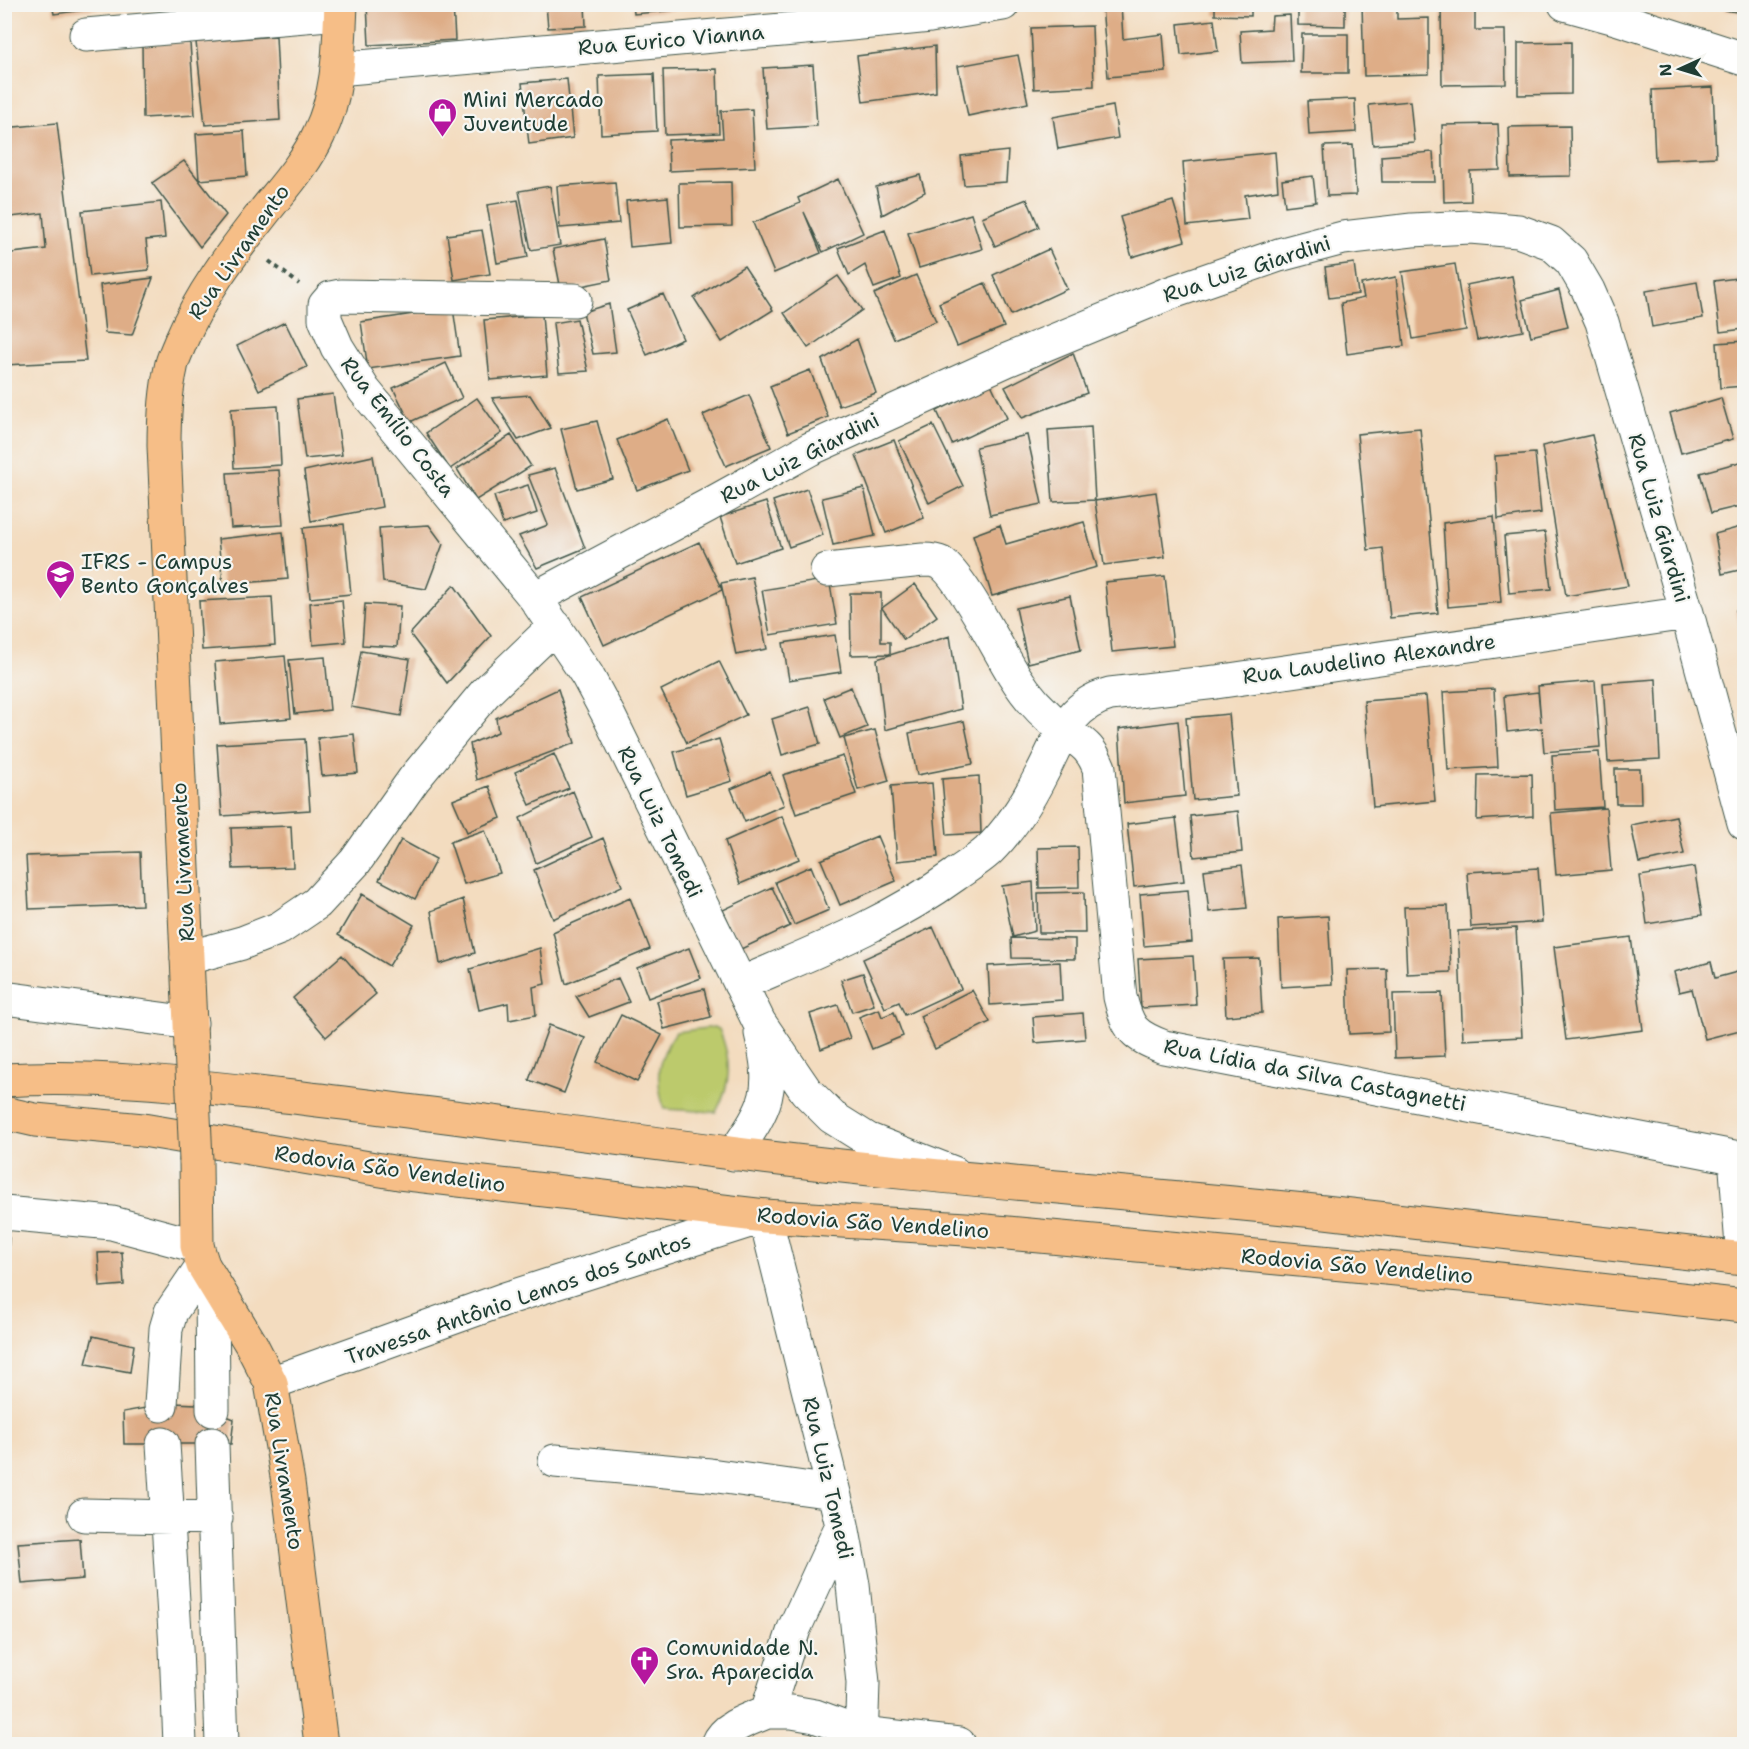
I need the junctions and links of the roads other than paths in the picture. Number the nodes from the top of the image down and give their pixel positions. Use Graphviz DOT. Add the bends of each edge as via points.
graph roads {
  1 [pos="1003,4"];
  2 [pos="1565,4"];
  3 [pos="340,9"];
  4 [pos="86,35"];
  5 [pos="1744,58"];
  6 [pos="338,69"];
  7 [pos="575,300"];
  8 [pos="827,570"];
  9 [pos="535,598"];
  10 [pos="1687,613"];
  11 [pos="555,626"];
  12 [pos="1063,729"];
  13 [pos="1744,816"];
  14 [pos="187,958"];
  15 [pos="740,984"];
  16 [pos="4,999"];
  17 [pos="759,1022"];
  18 [pos="191,1035"];
  19 [pos="4,1080"];
  20 [pos="4,1113"];
  21 [pos="734,1154"];
  22 [pos="1740,1158"];
  23 [pos="969,1179"];
  24 [pos="4,1213"];
  25 [pos="765,1216"];
  26 [pos="1744,1259"];
  27 [pos="204,1264"];
  28 [pos="1744,1306"];
  29 [pos="271,1383"];
  30 [pos="161,1405"];
  31 [pos="213,1410"];
  32 [pos="163,1443"];
  33 [pos="212,1444"];
  34 [pos="555,1461"];
  35 [pos="833,1492"];
  36 [pos="84,1515"];
  37 [pos="168,1516"];
  38 [pos="216,1518"];
  39 [pos="842,1525"];
  40 [pos="766,1712"];
  41 [pos="861,1739"];
  42 [pos="180,1744"];
  43 [pos="222,1744"];
  44 [pos="321,1744"];
  45 [pos="718,1744"];
  46 [pos="959,1744"];
  1 -- 6 [label="street, Rua Eurico Vianna" via="851,24"];
  2 -- 5 [label="street"];
  3 -- 4 [label="street"];
  3 -- 6 [label="main road, Rua Livramento"];
  6 -- 14 [label="main road, Rua Livramento" via="319,135 204,294 171,367 165,409 165,458"];
  7 -- 9 [label="street, Rua Emílio Costa" via="341,296 331,298 325,305 337,347 364,390"];
  8 -- 12 [label="street, Rua Lídia da Silva Castagnetti" via="923,560 942,564 958,582 1026,694"];
  9 -- 10 [label="street, Rua Luiz Giardini" via="810,449 1007,360 1167,294 1279,255 1344,238 1470,227 1518,231 1551,243 1571,261 1588,290 1602,322"];
  9 -- 11 [label="street"];
  10 -- 12 [label="street, Rua Laudelino Alexandre" via="1110,694 1086,704"];
  10 -- 13 [label="street, Rua Luiz Giardini"];
  11 -- 14 [label="street" via="485,693 414,779 356,862 317,903 280,928"];
  11 -- 15 [label="street, Rua Luiz Tomedi" via="609,716"];
  12 -- 15 [label="street, Rua Laudelino Alexandre" via="1017,819 988,851 872,927"];
  12 -- 22 [label="street, Rua Lídia da Silva Castagnetti" via="1093,753 1099,768 1120,997 1125,1018 1143,1039 1164,1047"];
  14 -- 18 [label="main road, Rua Livramento"];
  15 -- 17 [label="street, Rua Luiz Tomedi"];
  16 -- 18 [label="street"];
  17 -- 21 [label="street" via="769,1089 755,1124"];
  17 -- 23 [label="street" via="806,1091 832,1117 867,1139"];
  18 -- 27 [label="main road, Rua Livramento, bridge"];
  19 -- 21 [label="main road" via="48,1077 191,1086"];
  20 -- 25 [label="main road, Rodovia São Vendelino" via="35,1120 143,1130 399,1173"];
  21 -- 23 [label="main road"];
  22 -- 26 [label="street"];
  23 -- 26 [label="main road" via="1342,1214"];
  24 -- 27 [label="street" via="112,1223"];
  25 -- 28 [label="main road, Rodovia São Vendelino" via="1472,1276"];
  25 -- 29 [label="street, Travessa Antônio Lemos dos Santos" via="505,1299"];
  25 -- 35 [label="street, Rua Luiz Tomedi"];
  27 -- 29 [label="main road, Rua Livramento"];
  27 -- 30 [label="street" via="171,1312 166,1329"];
  27 -- 31 [label="street"];
  29 -- 44 [label="main road, Rua Livramento" via="288,1482"];
  32 -- 37 [label="street"];
  33 -- 38 [label="street"];
  34 -- 35 [label="street" via="710,1475"];
  35 -- 39 [label="street, Rua Luiz Tomedi"];
  36 -- 37 [label="street"];
  37 -- 38 [label="street"];
  37 -- 42 [label="street"];
  38 -- 43 [label="street"];
  39 -- 40 [label="street" via="794,1629"];
  39 -- 41 [label="street, Rua Luiz Tomedi" via="863,1683"];
  40 -- 41 [label="street" via="815,1716"];
  40 -- 45 [label="street" via="732,1728"];
  41 -- 46 [label="street"];
}
